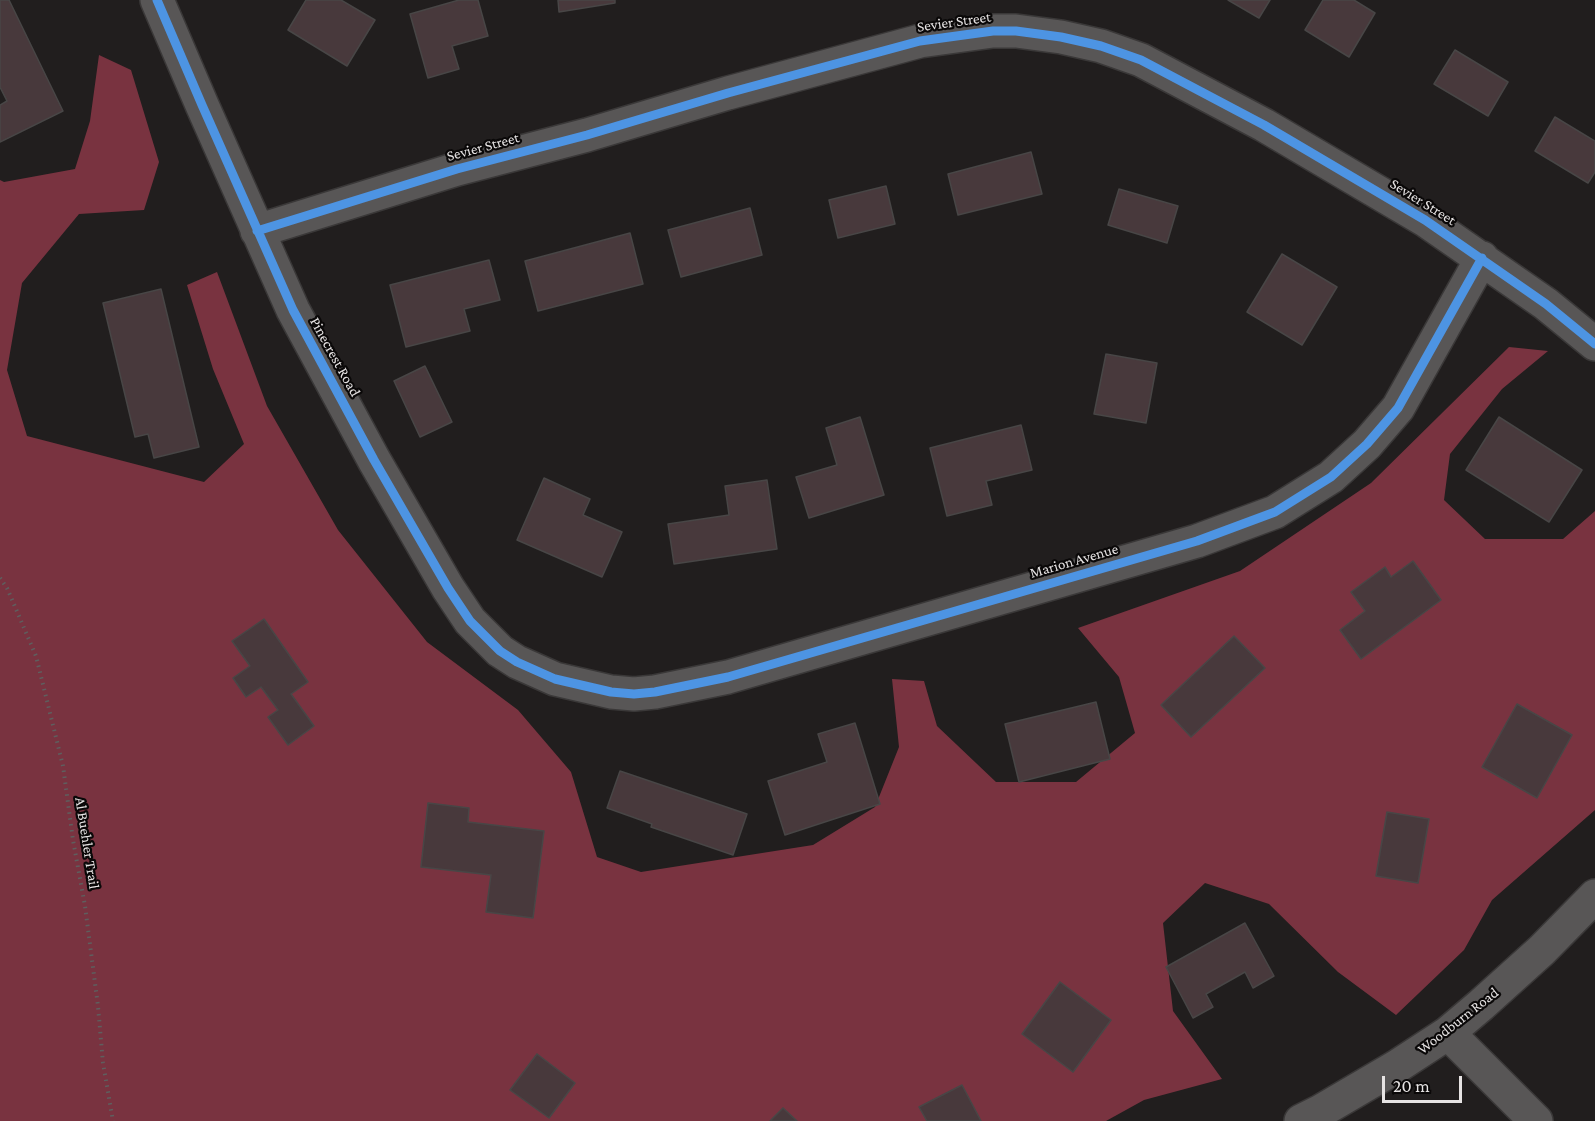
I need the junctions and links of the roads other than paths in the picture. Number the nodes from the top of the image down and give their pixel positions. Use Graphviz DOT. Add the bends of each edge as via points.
graph roads {
  1 [pos="157,0"];
  2 [pos="257,231"];
  3 [pos="1482,258"];
  4 [pos="1595,344"];
  5 [pos="555,679"];
  6 [pos="1595,896"];
  7 [pos="1448,1033"];
  8 [pos="1301,1121"];
  9 [pos="1536,1121"];
  1 -- 2 [label="street, Pinecrest Road"];
  2 -- 3 [label="street, Sevier Street" via="457,170 920,40 1016,31 1101,46 1141,60 1264,125"];
  2 -- 5 [label="street, Pinecrest Road" via="293,310 448,588 470,621 500,651"];
  3 -- 4 [label="street, Sevier Street"];
  3 -- 5 [label="street, Marion Avenue" via="1398,408 1331,477 1275,512 1186,545 728,677 634,694"];
  6 -- 7 [label="street, Woodburn Road" via="1542,950"];
  7 -- 8 [label="street, Woodburn Road"];
  7 -- 9 [label="street"];
}
